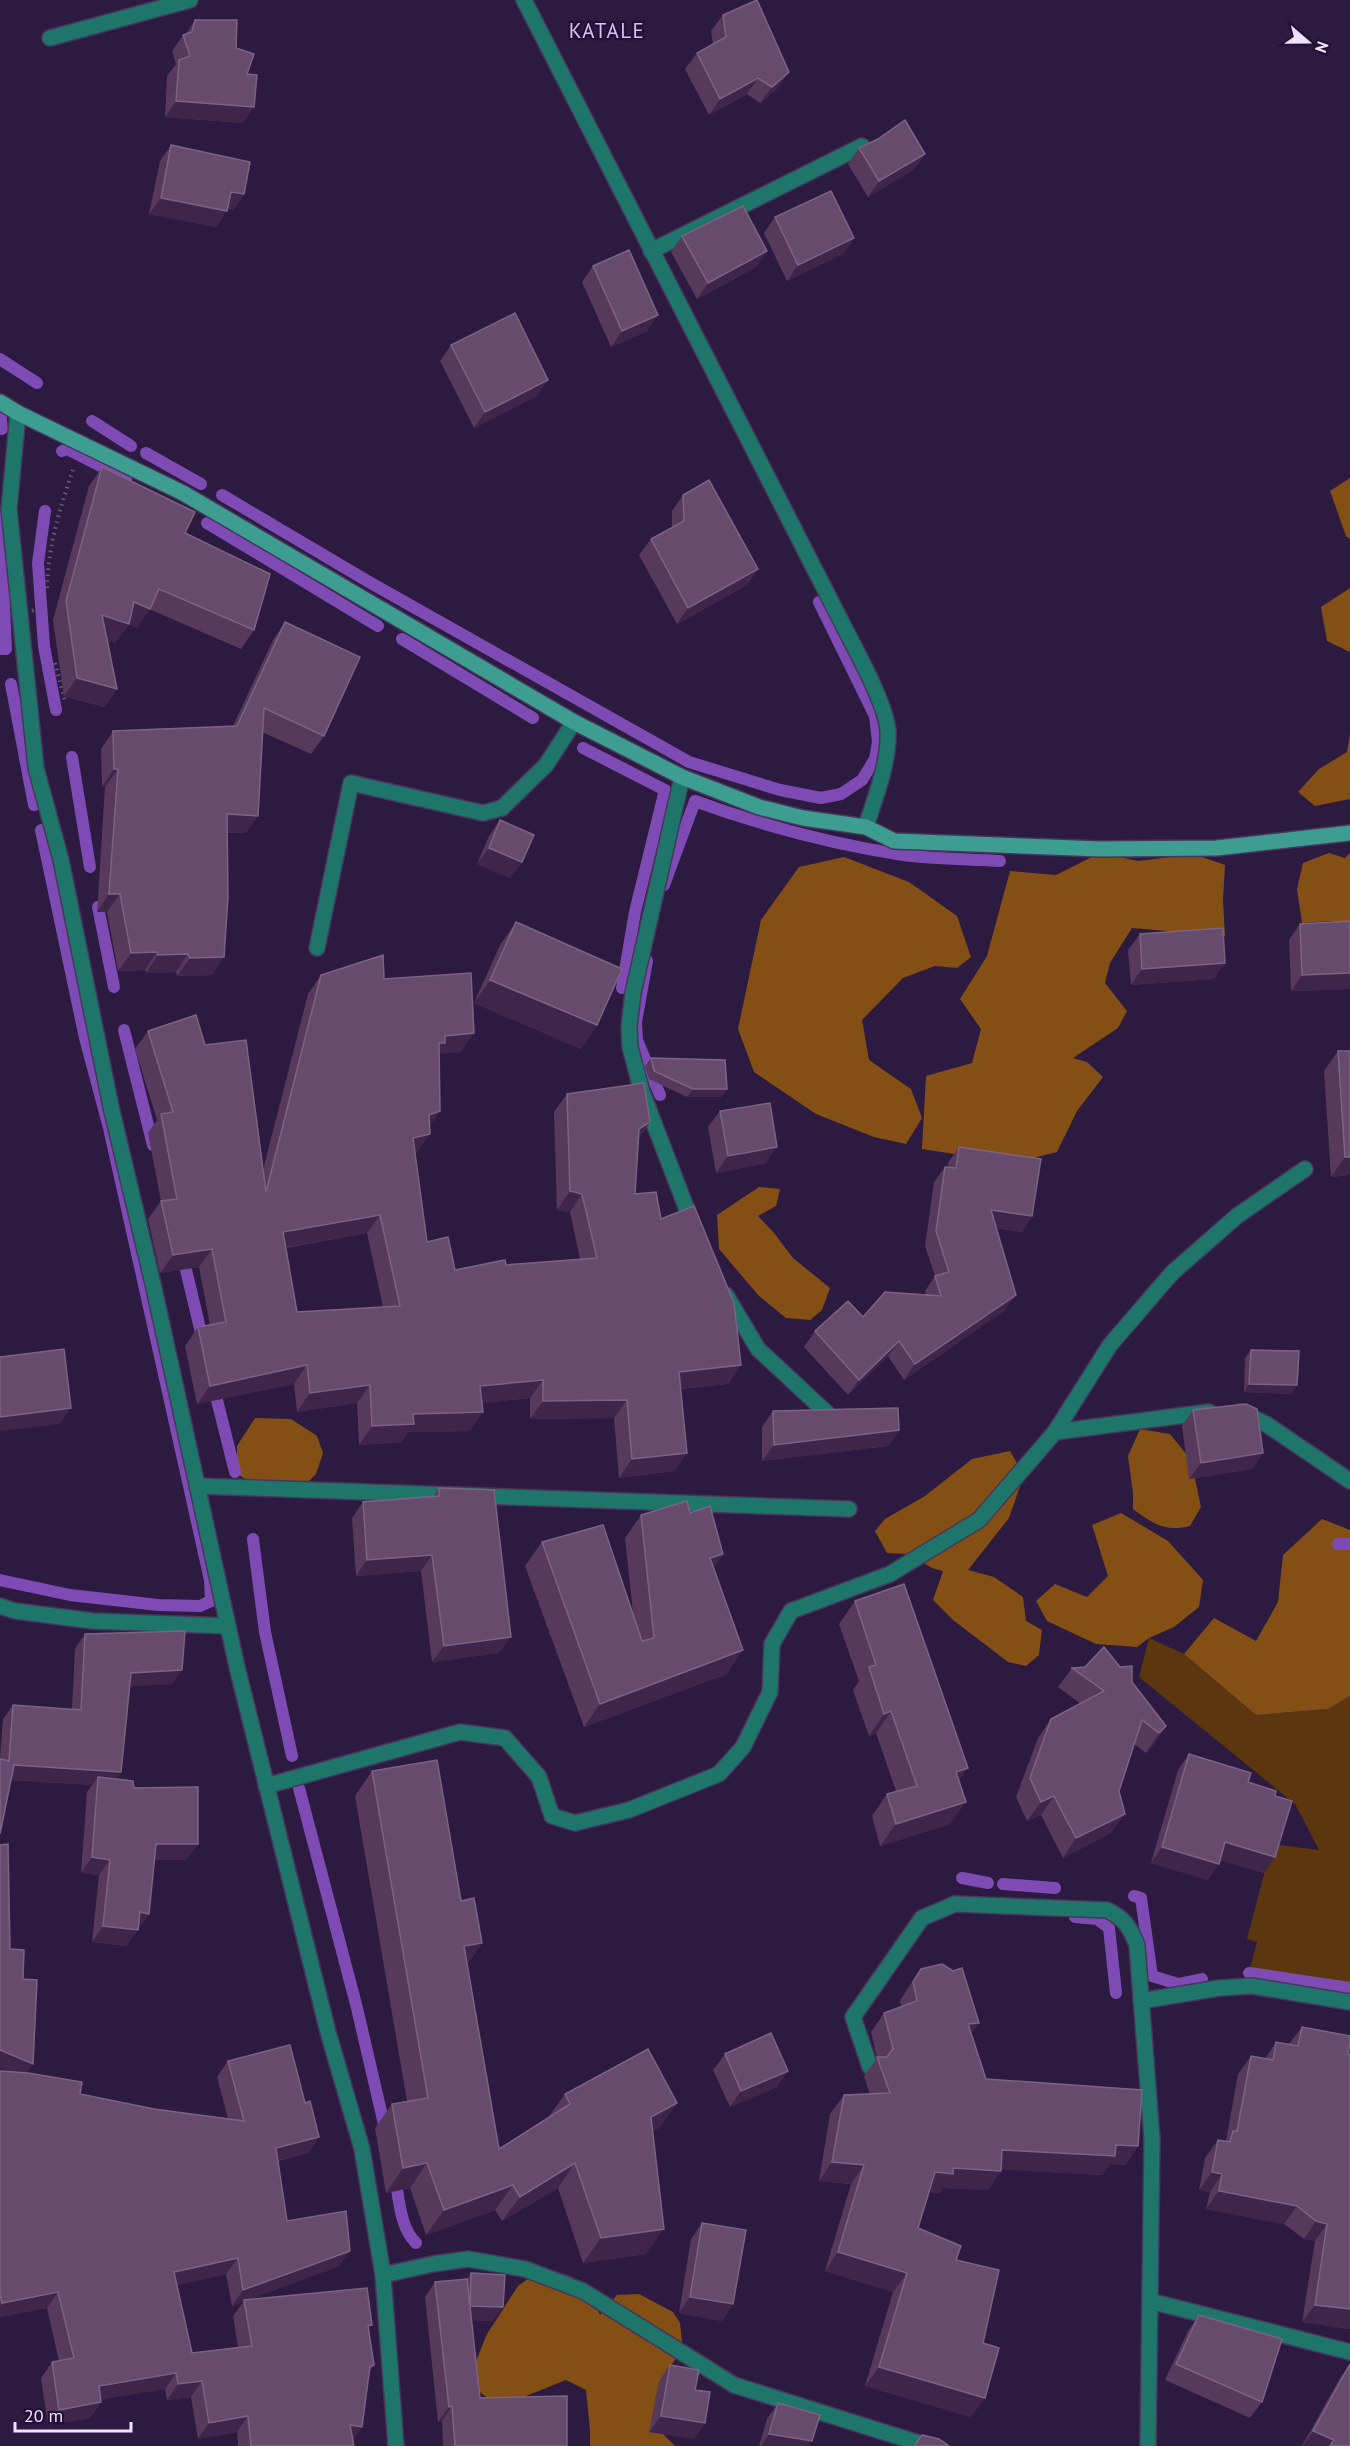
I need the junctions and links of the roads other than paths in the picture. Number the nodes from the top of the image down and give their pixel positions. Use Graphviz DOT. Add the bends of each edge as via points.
graph roads {
  1 [pos="190,0"];
  2 [pos="524,0"];
  3 [pos="50,38"];
  4 [pos="862,146"];
  5 [pos="651,251"];
  6 [pos="0,402"];
  7 [pos="18,414"];
  8 [pos="574,722"];
  9 [pos="682,777"];
  10 [pos="866,827"];
  11 [pos="1350,833"];
  12 [pos="317,948"];
  13 [pos="1305,1169"];
  14 [pos="702,1246"];
  15 [pos="720,1285"];
  16 [pos="829,1415"];
  17 [pos="1055,1432"];
  18 [pos="1350,1481"];
  19 [pos="197,1486"];
  20 [pos="849,1509"];
  21 [pos="0,1606"];
  22 [pos="228,1626"];
  23 [pos="266,1786"];
  24 [pos="1141,2001"];
  25 [pos="1350,2002"];
  26 [pos="870,2067"];
  27 [pos="383,2275"];
  28 [pos="1150,2301"];
  29 [pos="1350,2352"];
  30 [pos="396,2446"];
  31 [pos="928,2446"];
  32 [pos="1148,2446"];
  1 -- 3 [label="street"];
  2 -- 5 [label="street"];
  4 -- 5 [label="street"];
  5 -- 10 [label="street" via="878,697 888,730 887,755"];
  6 -- 7 [label="street"];
  7 -- 8 [label="street" via="183,493"];
  7 -- 19 [label="street" via="9,509 36,768 61,860 111,1107"];
  8 -- 9 [label="street"];
  8 -- 12 [label="street" via="546,765 502,808 483,813 351,783"];
  9 -- 10 [label="street" via="759,807"];
  9 -- 14 [label="street" via="633,993 629,1027 642,1092"];
  10 -- 11 [label="street" via="894,841 1100,849 1217,848"];
  13 -- 17 [label="street" via="1237,1216 1172,1273 1110,1345"];
  15 -- 16 [label="street" via="758,1348"];
  17 -- 18 [label="street" via="1236,1410 1266,1424"];
  17 -- 23 [label="street" via="979,1520 890,1574 791,1611 772,1644 770,1692 743,1747 719,1774 629,1810 575,1823 552,1816 539,1776 505,1738 460,1732"];
  19 -- 20 [label="street"];
  19 -- 22 [label="street"];
  21 -- 22 [label="street" via="93,1621"];
  22 -- 23 [label="street"];
  23 -- 27 [label="street" via="362,2149"];
  24 -- 25 [label="street" via="1252,1986"];
  24 -- 26 [label="street" via="1137,1945 1131,1928 1120,1916 1107,1910 955,1904 922,1918 853,2017"];
  24 -- 28 [label="street" via="1152,2139"];
  27 -- 30 [label="street"];
  27 -- 31 [label="street" via="468,2259 525,2269 583,2291 734,2385"];
  28 -- 29 [label="street"];
  28 -- 32 [label="street"];
}
